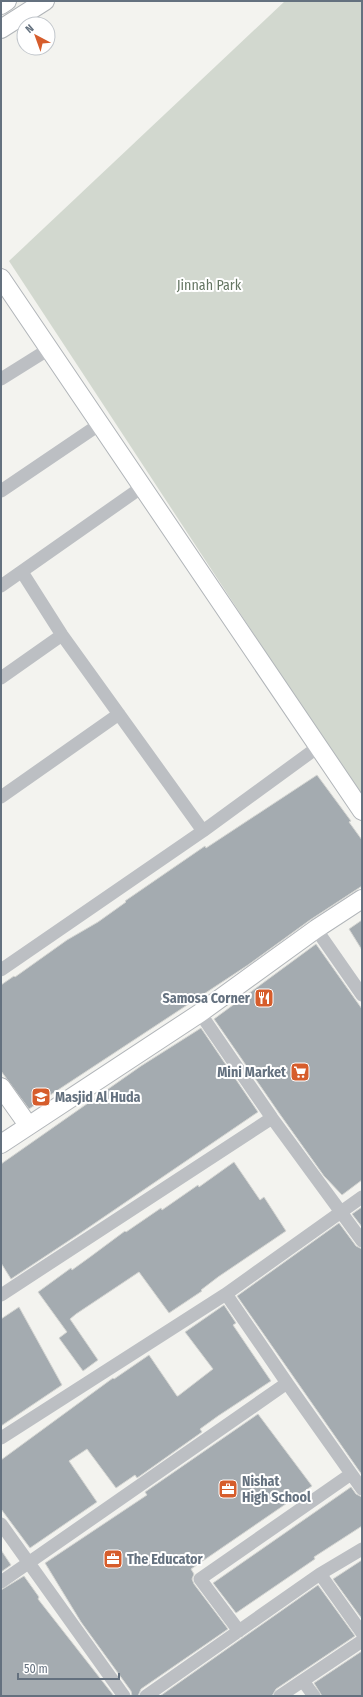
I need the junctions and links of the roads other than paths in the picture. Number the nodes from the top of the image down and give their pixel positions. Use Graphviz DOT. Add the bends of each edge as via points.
graph roads {
  1 [pos="45,1"];
  2 [pos="5,2"];
  3 [pos="20,16"];
  4 [pos="16,17"];
  5 [pos="16,19"];
  6 [pos="1,29"];
  7 [pos="1,278"];
  8 [pos="49,349"];
  9 [pos="1,379"];
  10 [pos="100,424"];
  11 [pos="142,487"];
  12 [pos="1,491"];
  13 [pos="22,572"];
  14 [pos="1,586"];
  15 [pos="62,635"];
  16 [pos="1,678"];
  17 [pos="119,714"];
  18 [pos="318,747"];
  19 [pos="1,797"];
  20 [pos="362,811"];
  21 [pos="204,831"];
  22 [pos="362,899"];
  23 [pos="316,929"];
  24 [pos="1,970"];
  25 [pos="362,995"];
  26 [pos="200,1013"];
  27 [pos="1,1087"];
  28 [pos="272,1118"];
  29 [pos="28,1125"];
  30 [pos="1,1144"];
  31 [pos="362,1197"];
  32 [pos="342,1212"];
  33 [pos="362,1241"];
  34 [pos="226,1294"];
  35 [pos="1,1295"];
  36 [pos="287,1384"];
  37 [pos="1,1438"];
  38 [pos="351,1474"];
  39 [pos="362,1489"];
  40 [pos="1,1524"];
  41 [pos="362,1549"];
  42 [pos="30,1563"];
  43 [pos="320,1574"];
  44 [pos="1,1582"];
  45 [pos="239,1631"];
  46 [pos="362,1633"];
  47 [pos="362,1641"];
  48 [pos="303,1681"];
  49 [pos="124,1696"];
  50 [pos="146,1696"];
  51 [pos="280,1696"];
  52 [pos="314,1696"];
  1 -- 3 [label="street"];
  2 -- 4 [label="street"];
  5 -- 6 [label="street"];
  7 -- 8 [label="street"];
  8 -- 9 [label="street"];
  8 -- 10 [label="street"];
  10 -- 11 [label="street"];
  10 -- 12 [label="street"];
  11 -- 13 [label="street"];
  11 -- 18 [label="street"];
  13 -- 14 [label="street"];
  13 -- 15 [label="street"];
  15 -- 16 [label="street"];
  15 -- 17 [label="street"];
  17 -- 19 [label="street"];
  17 -- 21 [label="street"];
  18 -- 20 [label="street"];
  18 -- 21 [label="street"];
  21 -- 24 [label="street"];
  22 -- 23 [label="street"];
  23 -- 25 [label="street"];
  23 -- 26 [label="street"];
  26 -- 28 [label="street"];
  26 -- 29 [label="street"];
  27 -- 29 [label="street"];
  28 -- 32 [label="street"];
  28 -- 35 [label="street"];
  29 -- 30 [label="street"];
  31 -- 32 [label="street"];
  32 -- 33 [label="street"];
  32 -- 34 [label="street"];
  34 -- 36 [label="street"];
  34 -- 37 [label="street"];
  36 -- 38 [label="street"];
  36 -- 42 [label="street"];
  38 -- 39 [label="street"];
  38 -- 45 [label="street" via="200,1579"];
  40 -- 42 [label="street"];
  41 -- 43 [label="street"];
  42 -- 44 [label="street"];
  42 -- 49 [label="street"];
  43 -- 45 [label="street"];
  43 -- 46 [label="street"];
  45 -- 50 [label="street"];
  47 -- 48 [label="street"];
  48 -- 51 [label="street"];
  48 -- 52 [label="street"];
}
